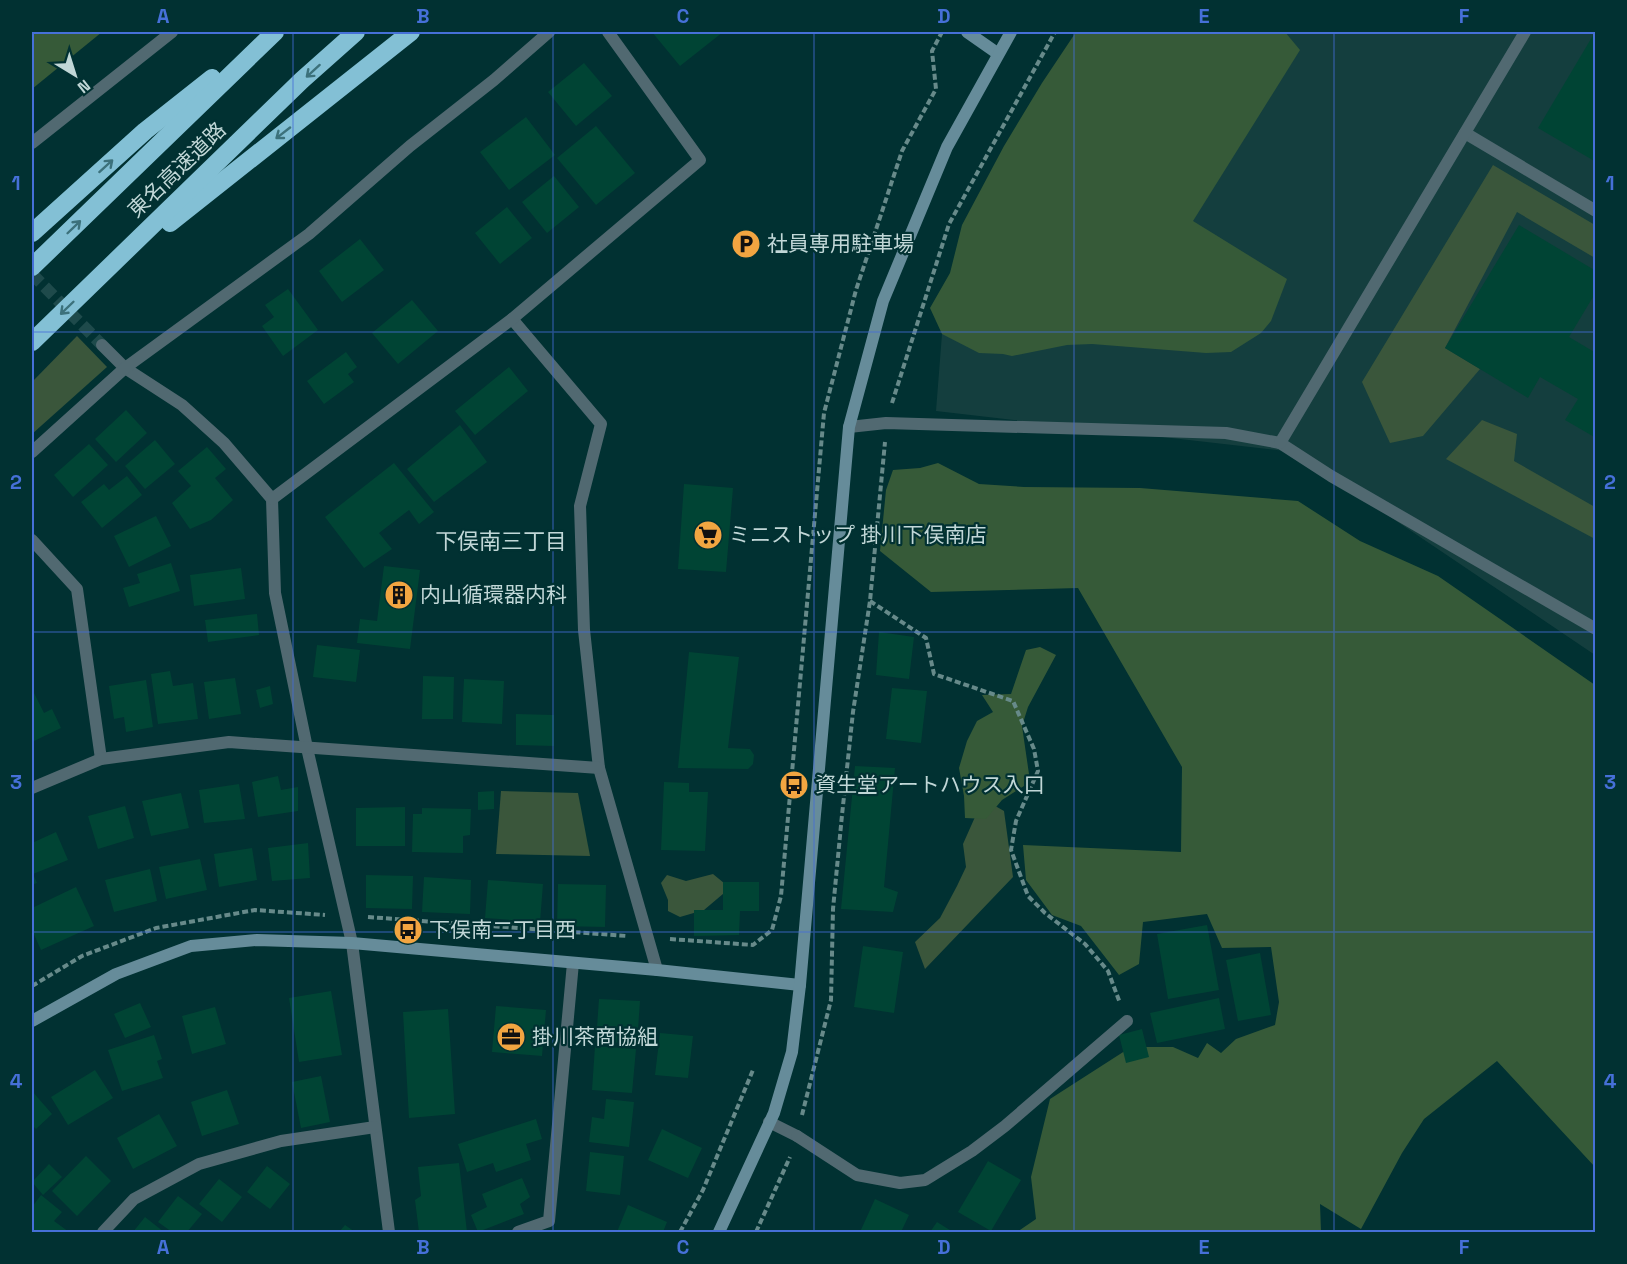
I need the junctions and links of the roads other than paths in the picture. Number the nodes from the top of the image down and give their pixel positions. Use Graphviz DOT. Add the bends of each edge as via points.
graph roads {
  1 [pos="172,32"];
  2 [pos="273,32"];
  3 [pos="356,32"];
  4 [pos="411,32"];
  5 [pos="549,32"];
  6 [pos="608,32"];
  7 [pos="967,32"];
  8 [pos="1011,32"];
  9 [pos="1524,32"];
  10 [pos="997,52"];
  11 [pos="1464,133"];
  12 [pos="32,143"];
  13 [pos="1596,211"];
  14 [pos="32,233"];
  15 [pos="32,267"];
  16 [pos="85,290"];
  17 [pos="512,319"];
  18 [pos="32,342"];
  19 [pos="102,345"];
  20 [pos="125,368"];
  21 [pos="849,426"];
  22 [pos="1280,443"];
  23 [pos="32,452"];
  24 [pos="272,499"];
  25 [pos="32,540"];
  26 [pos="1596,629"];
  27 [pos="308,748"];
  28 [pos="101,759"];
  29 [pos="599,768"];
  30 [pos="32,788"];
  31 [pos="352,943"];
  32 [pos="573,963"];
  33 [pos="657,970"];
  34 [pos="800,985"];
  35 [pos="32,1021"];
  36 [pos="1127,1021"];
  37 [pos="769,1122"];
  38 [pos="375,1126"];
  39 [pos="722,1232"];
  40 [pos="103,1233"];
  41 [pos="389,1233"];
  42 [pos="518,1233"];
  1 -- 12 [label="street"];
  14 -- 2 [label="highway, one-way" via="145,131"];
  15 -- 2 [label="highway, 東名高速道路, one-way"];
  3 -- 16 [label="highway, 東名高速道路, one-way"];
  4 -- 16 [label="highway, one-way"];
  5 -- 20 [label="street" via="309,234"];
  6 -- 17 [label="street" via="700,160"];
  7 -- 10 [label="street"];
  8 -- 10 [label="street"];
  9 -- 11 [label="street"];
  10 -- 21 [label="street" via="946,147 883,301"];
  11 -- 13 [label="street"];
  11 -- 22 [label="street"];
  16 -- 18 [label="highway, 東名高速道路, one-way"];
  17 -- 24 [label="street"];
  17 -- 29 [label="street" via="601,424 580,506 584,630"];
  19 -- 20 [label="street"];
  20 -- 23 [label="street"];
  20 -- 24 [label="street" via="182,405 224,443"];
  21 -- 22 [label="street" via="886,423 1226,433"];
  21 -- 34 [label="street"];
  22 -- 26 [label="street"];
  24 -- 27 [label="street" via="275,593"];
  25 -- 28 [label="street" via="77,589"];
  27 -- 28 [label="street" via="229,742"];
  27 -- 29 [label="street"];
  27 -- 31 [label="street"];
  28 -- 30 [label="street"];
  29 -- 33 [label="street"];
  31 -- 32 [label="street"];
  31 -- 35 [label="street" via="257,940 191,946 116,974"];
  31 -- 38 [label="street"];
  32 -- 33 [label="street"];
  32 -- 42 [label="street" via="549,1221"];
  33 -- 34 [label="street"];
  34 -- 37 [label="street" via="792,1052"];
  36 -- 37 [label="street" via="972,1152 925,1180 900,1183 857,1175"];
  37 -- 39 [label="street"];
  38 -- 40 [label="street" via="281,1141 199,1164 134,1199"];
  38 -- 41 [label="street"];
}
